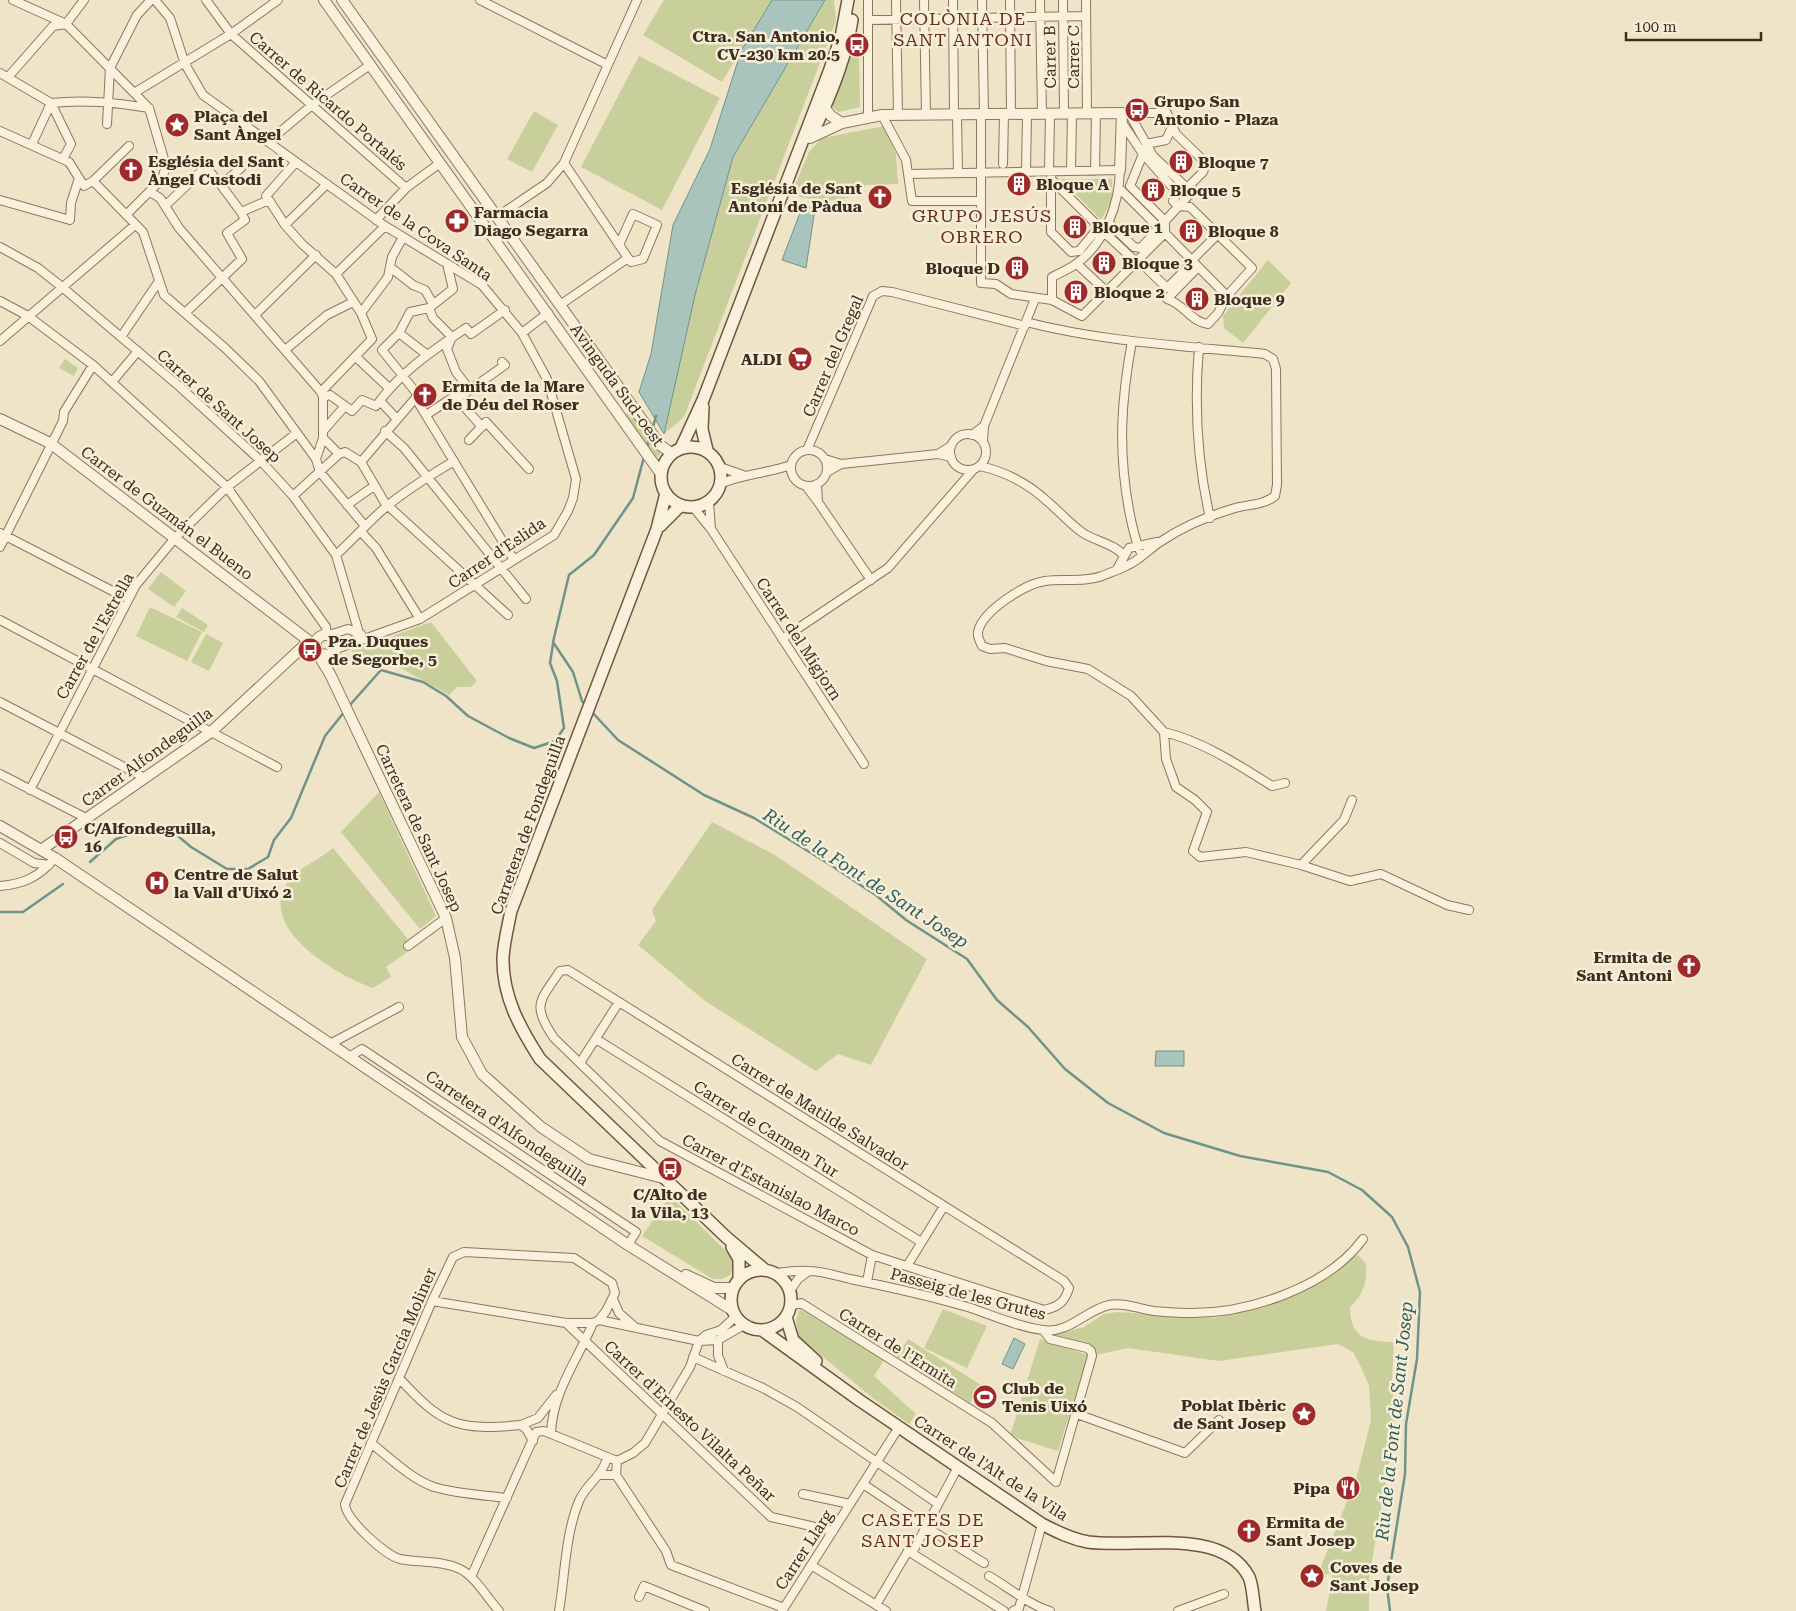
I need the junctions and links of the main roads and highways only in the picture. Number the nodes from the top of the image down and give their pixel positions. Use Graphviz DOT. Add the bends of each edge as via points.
graph roads {
  1 [pos="848,0"];
  2 [pos="854,0"];
  3 [pos="789,178"];
  4 [pos="703,400"];
  5 [pos="707,450"];
  6 [pos="676,451"];
  7 [pos="666,493"];
  8 [pos="681,505"];
  9 [pos="657,529"];
  10 [pos="726,1238"];
  11 [pos="770,1271"];
  12 [pos="736,1283"];
  13 [pos="788,1311"];
  14 [pos="762,1330"];
  15 [pos="859,1400"];
  16 [pos="1255,1611"];
  1 -- 3 [label="main road" via="841,37"];
  2 -- 3 [label="main road" via="848,44 830,118 810,138"];
  3 -- 4 [label="main road"];
  4 -- 5 [label="main road" via="702,429"];
  4 -- 6 [label="main road"];
  5 -- 6 [label="main road" via="695,446"];
  5 -- 8 [label="main road" via="720,467 722,483 717,494 709,502 693,507"];
  6 -- 7 [label="main road" via="658,469"];
  7 -- 8 [label="main road"];
  7 -- 9 [label="main road, Carretera de Fondeguilla"];
  8 -- 9 [label="main road, Carretera de Fondeguilla"];
  9 -- 10 [label="main road, Carretera de Fondeguilla" via="510,911 503,958 508,999 521,1030 540,1059"];
  10 -- 11 [label="main road, Carretera de Fondeguilla"];
  10 -- 12 [label="main road, Carretera de Fondeguilla" via="739,1259"];
  11 -- 12 [label="main road" via="750,1271"];
  11 -- 13 [label="main road" via="785,1281 790,1291"];
  12 -- 14 [label="main road" via="730,1298 734,1313 744,1325"];
  13 -- 14 [label="main road" via="775,1326"];
  13 -- 15 [label="main road, Carrer de l'Alt de la Vila" via="793,1340"];
  14 -- 15 [label="main road, Carrer de l'Alt de la Vila"];
  15 -- 16 [label="main road, Carrer de l'Alt de la Vila" via="1063,1535 1088,1542 1193,1544 1220,1549 1238,1562 1250,1578"];
}
